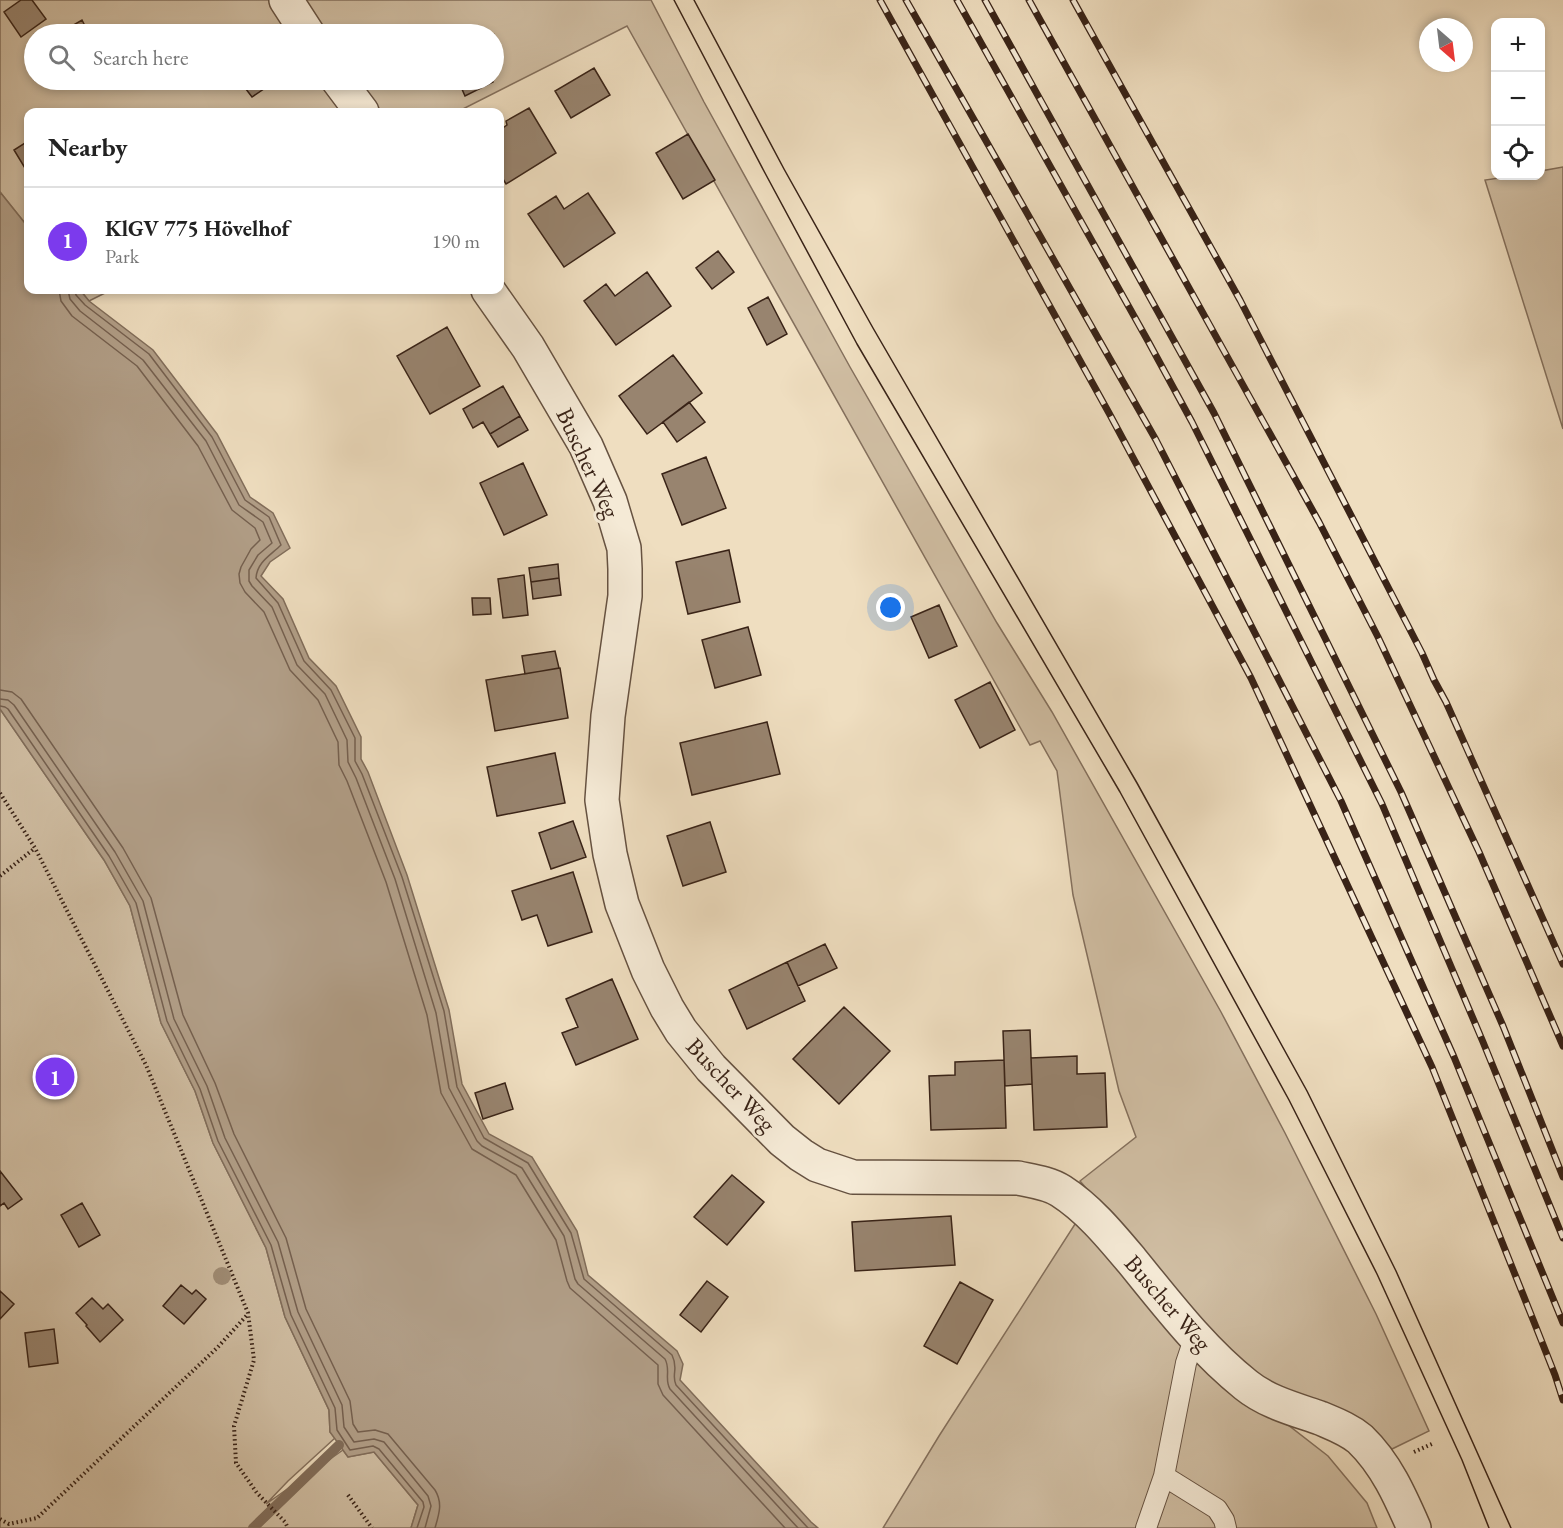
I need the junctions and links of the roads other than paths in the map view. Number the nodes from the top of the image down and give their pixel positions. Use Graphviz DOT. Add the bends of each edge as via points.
graph roads {
  1 [pos="286,0"];
  2 [pos="302,24"];
  3 [pos="346,90"];
  4 [pos="359,108"];
  5 [pos="491,294"];
  6 [pos="1195,1336"];
  7 [pos="1164,1476"];
  8 [pos="1146,1528"];
  9 [pos="1226,1528"];
  10 [pos="1414,1528"];
  1 -- 2 [label="street"];
  3 -- 4 [label="street"];
  5 -- 6 [label="street, Buscher Weg" via="528,347 586,446 610,501 624,548 625,596 608,716 602,800 622,904 648,970 681,1031 711,1068 782,1140 817,1165 854,1177 1018,1178 1060,1190 1107,1232"];
  6 -- 7 [label="lane"];
  6 -- 10 [label="street, Buscher Weg" via="1246,1385 1266,1398 1359,1438 1385,1469"];
  7 -- 8 [label="lane"];
  7 -- 9 [label="lane" via="1217,1509"];
}
